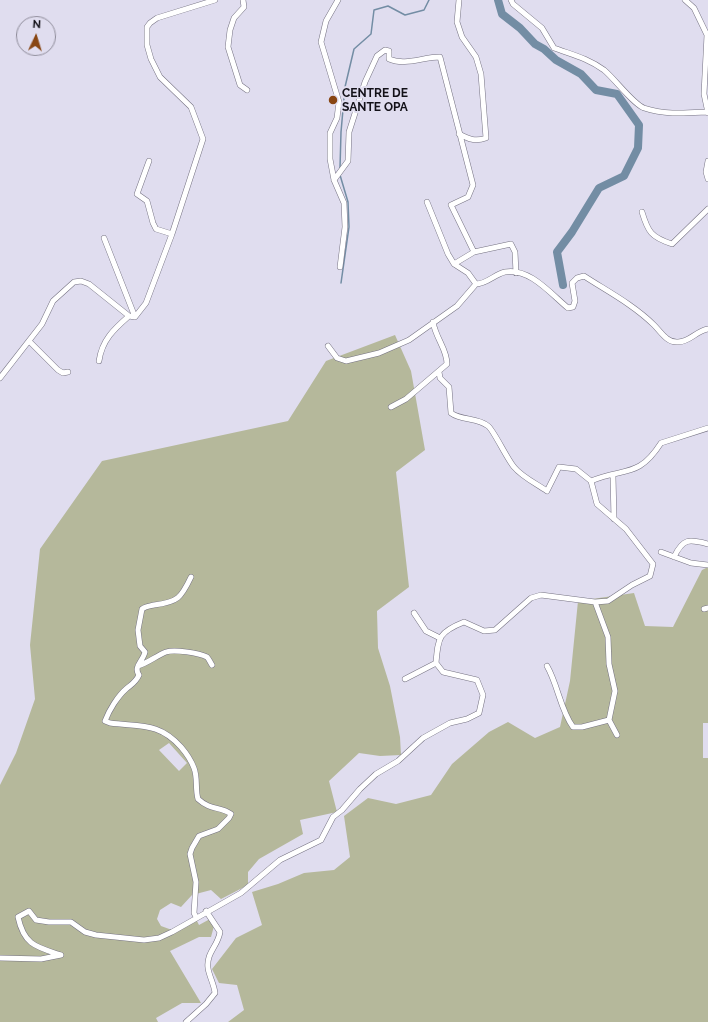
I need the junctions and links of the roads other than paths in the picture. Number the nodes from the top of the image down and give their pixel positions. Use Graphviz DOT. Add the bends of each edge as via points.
graph roads {
  1 [pos="215,0"];
  2 [pos="243,0"];
  3 [pos="338,0"];
  4 [pos="459,0"];
  5 [pos="511,0"];
  6 [pos="685,0"];
  7 [pos="247,90"];
  8 [pos="708,112"];
  9 [pos="459,134"];
  10 [pos="150,161"];
  11 [pos="708,162"];
  12 [pos="708,179"];
  13 [pos="334,180"];
  14 [pos="427,202"];
  15 [pos="708,209"];
  16 [pos="642,212"];
  17 [pos="172,234"];
  18 [pos="104,238"];
  19 [pos="474,252"];
  20 [pos="454,264"];
  21 [pos="340,267"];
  22 [pos="516,272"];
  23 [pos="476,284"];
  24 [pos="132,316"];
  25 [pos="433,322"];
  26 [pos="708,330"];
  27 [pos="30,341"];
  28 [pos="328,346"];
  29 [pos="99,361"];
  30 [pos="68,372"];
  31 [pos="439,372"];
  32 [pos="0,378"];
  33 [pos="391,407"];
  34 [pos="708,428"];
  35 [pos="614,476"];
  36 [pos="591,481"];
  37 [pos="614,519"];
  38 [pos="708,544"];
  39 [pos="661,552"];
  40 [pos="674,557"];
  41 [pos="708,565"];
  42 [pos="191,577"];
  43 [pos="595,602"];
  44 [pos="414,613"];
  45 [pos="440,638"];
  46 [pos="436,663"];
  47 [pos="212,665"];
  48 [pos="547,666"];
  49 [pos="137,667"];
  50 [pos="405,679"];
  51 [pos="609,720"];
  52 [pos="617,735"];
  53 [pos="206,911"];
  54 [pos="196,917"];
  55 [pos="0,958"];
  56 [pos="186,1022"];
  1 -- 17 [label="street" via="158,18 147,27 148,45 160,77 191,107 202,134 202,144"];
  2 -- 7 [label="street" via="244,7 234,18 230,30 228,47 240,85"];
  3 -- 13 [label="street" via="326,21 321,42 339,102 337,118 330,134 330,159"];
  4 -- 9 [label="street" via="457,22 462,37 476,57 480,74 486,138 479,141 471,140"];
  5 -- 8 [label="street" via="542,28 554,48 586,58 642,107 680,114"];
  6 -- 8 [label="street" via="694,8 707,35 704,94"];
  9 -- 13 [label="street" via="440,57 396,62 389,59 389,51 385,50 377,56 365,82 349,132 348,161"];
  9 -- 19 [label="street" via="473,185 468,197 451,205"];
  10 -- 17 [label="street" via="137,194 147,201 156,229"];
  11 -- 12 [label="street"];
  13 -- 21 [label="street" via="344,203 345,226"];
  14 -- 20 [label="street"];
  15 -- 16 [label="street" via="672,244 657,239 648,230"];
  17 -- 24 [label="street" via="146,303"];
  18 -- 24 [label="street"];
  19 -- 20 [label="street"];
  19 -- 22 [label="street" via="511,244 515,252"];
  20 -- 23 [label="street" via="468,273"];
  22 -- 23 [label="street" via="505,272"];
  22 -- 26 [label="street" via="526,273 568,308 573,307 572,283 584,276 644,316 668,340 689,340 700,331"];
  23 -- 25 [label="street" via="457,306"];
  24 -- 27 [label="street" via="89,284 74,282 53,301"];
  24 -- 29 [label="street" via="111,332 100,350"];
  25 -- 28 [label="street" via="409,340 379,353 346,361 337,358"];
  25 -- 31 [label="street" via="435,334 447,356 447,364"];
  27 -- 30 [label="street" via="58,370"];
  27 -- 32 [label="street"];
  31 -- 33 [label="street"];
  31 -- 36 [label="street" via="440,378 449,387 451,413 457,418 471,419 489,426 516,469 547,491 559,467 576,469"];
  34 -- 35 [label="street" via="661,443 656,451 633,471"];
  35 -- 36 [label="street"];
  35 -- 37 [label="street"];
  36 -- 37 [label="street" via="597,504"];
  37 -- 43 [label="street" via="626,529 646,554 653,564 652,570 650,576 608,601"];
  38 -- 40 [label="street" via="685,541"];
  39 -- 40 [label="street"];
  40 -- 41 [label="street" via="690,563"];
  42 -- 49 [label="street" via="183,594 175,601 145,606 142,609 138,630 140,646 145,652"];
  43 -- 45 [label="street" via="542,595 530,598 495,630 484,631 464,622 443,632"];
  43 -- 51 [label="street" via="608,637 608,664 615,691"];
  44 -- 45 [label="street" via="426,631"];
  45 -- 46 [label="street"];
  46 -- 50 [label="street"];
  46 -- 53 [label="street" via="443,672 477,680 483,695 479,713 467,720 450,723 423,738 398,761 376,774 360,788 333,817 321,840 280,860 241,892"];
  47 -- 49 [label="street" via="209,658 184,651 167,651 149,663"];
  48 -- 51 [label="street" via="573,727"];
  49 -- 54 [label="street" via="140,675 136,682 126,689 105,721 146,727 170,735 188,755 194,767 198,799 206,806 231,814 218,828 199,836 192,848 190,854 196,882"];
  51 -- 52 [label="street"];
  53 -- 54 [label="street"];
  53 -- 56 [label="street" via="220,932 219,941 210,953 208,968 215,993"];
  54 -- 55 [label="street" via="159,938 144,940 96,935 85,932 70,922 36,920 30,911 18,917 21,932 32,944 61,955 40,959"];
}
